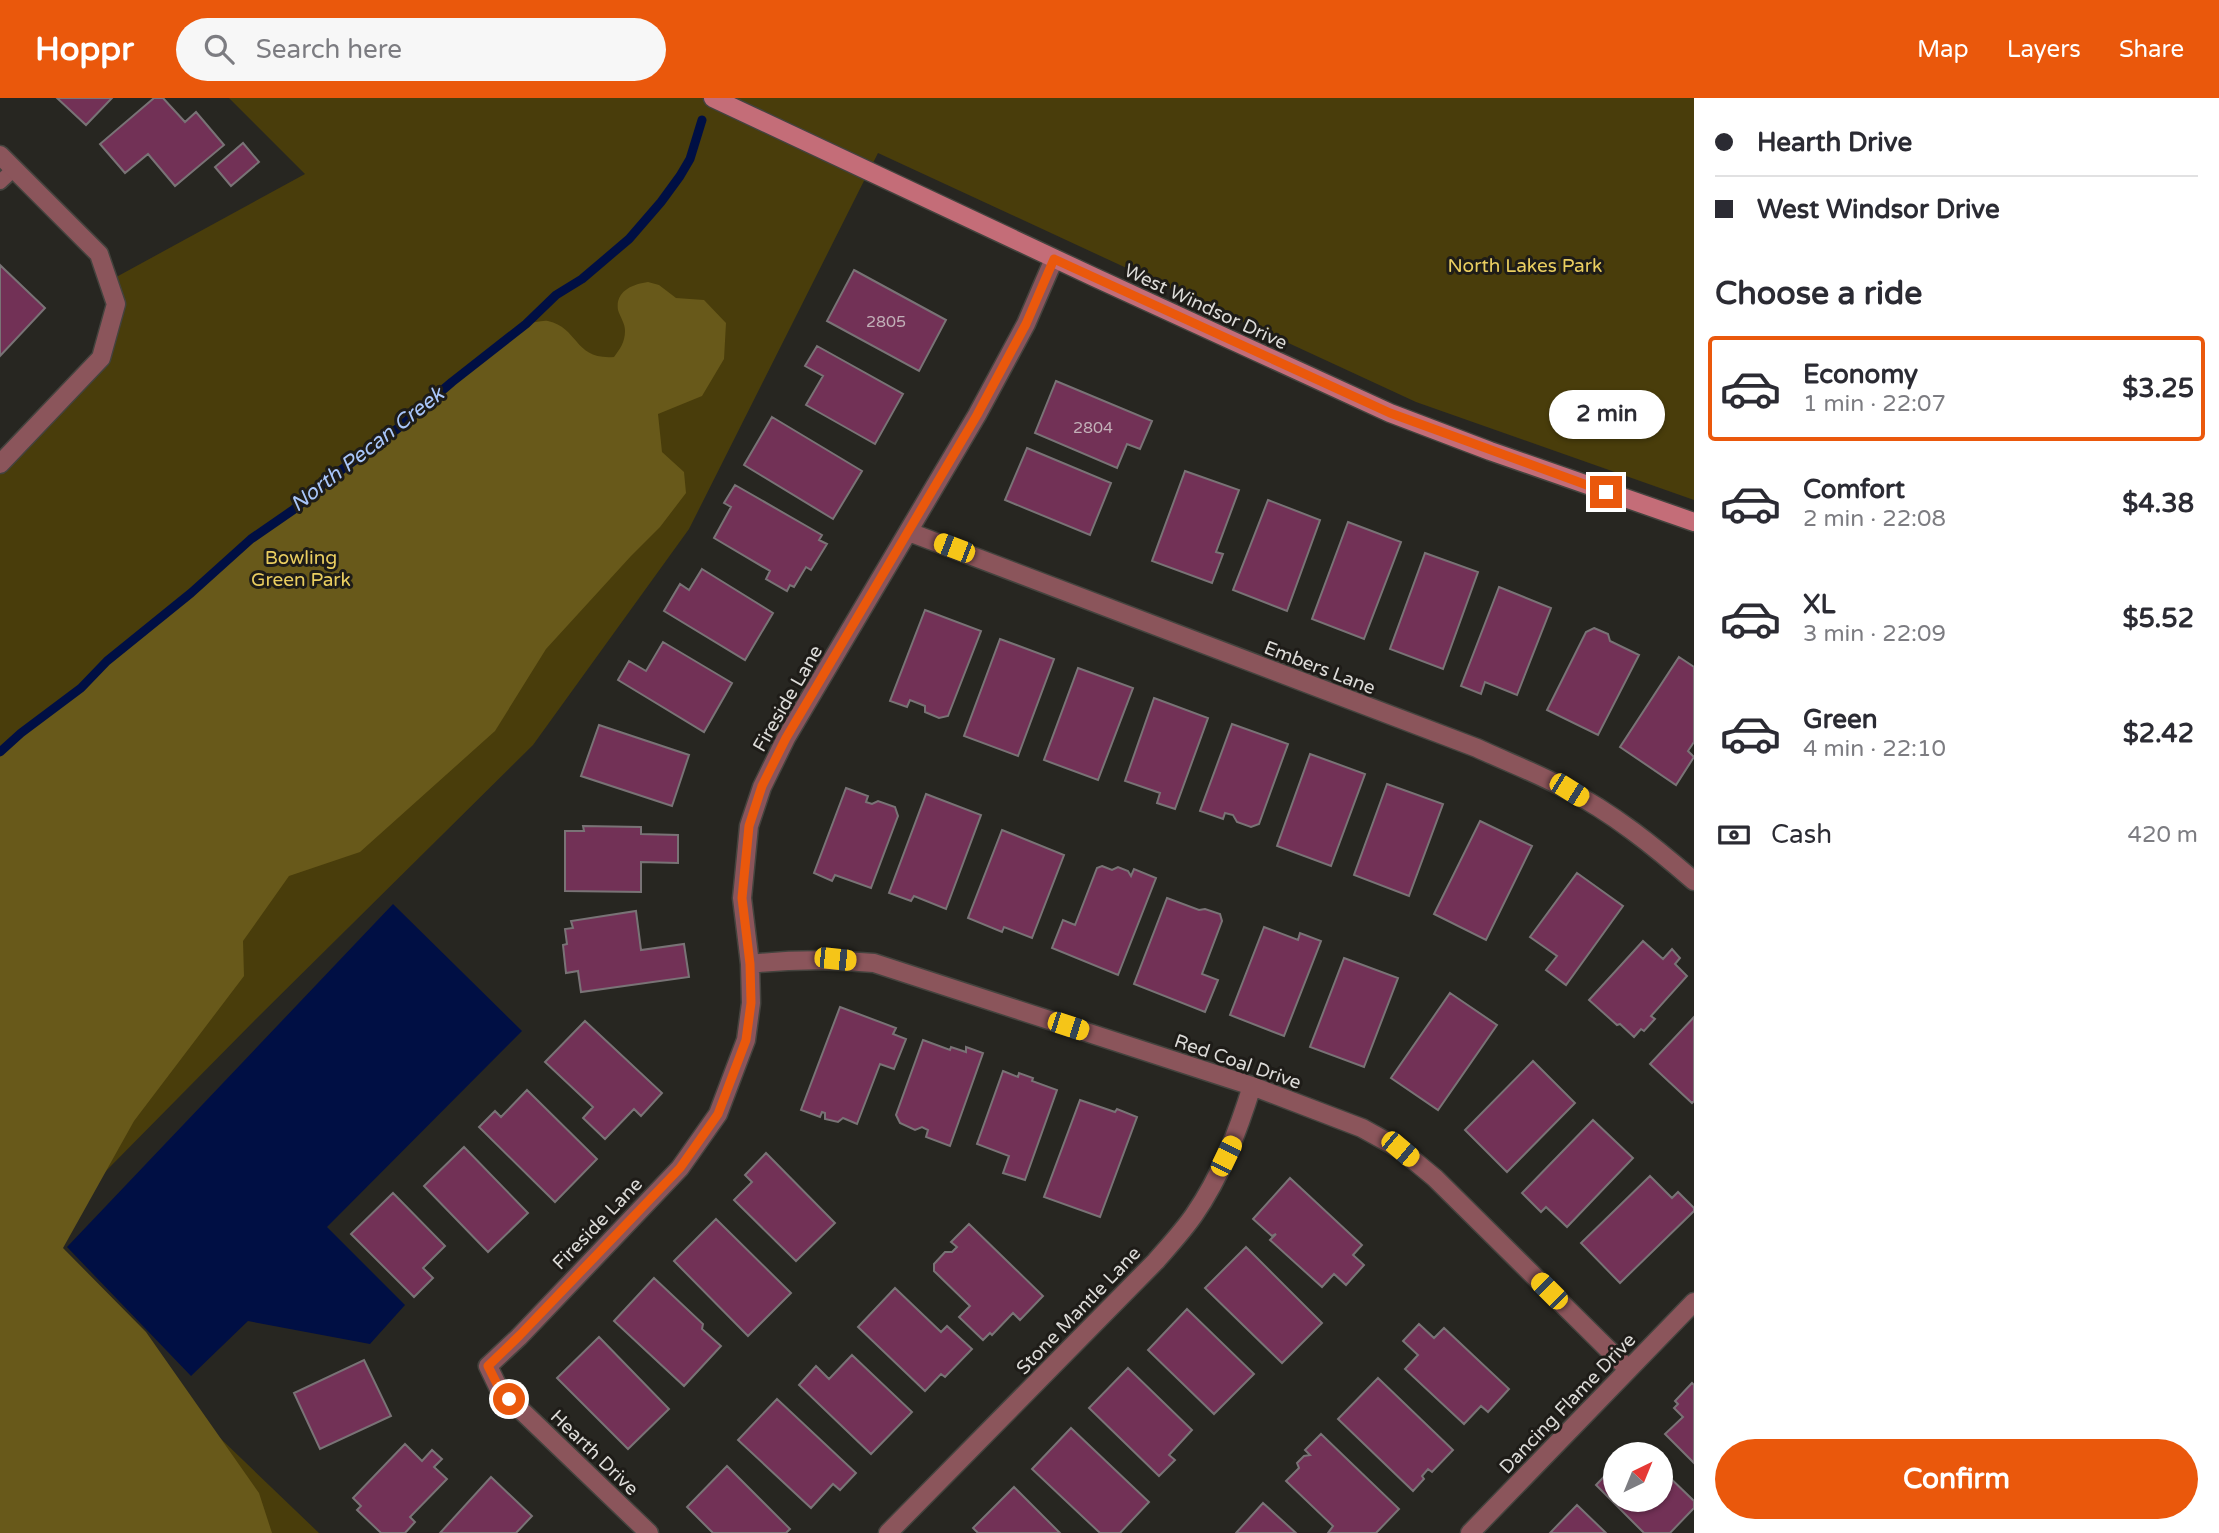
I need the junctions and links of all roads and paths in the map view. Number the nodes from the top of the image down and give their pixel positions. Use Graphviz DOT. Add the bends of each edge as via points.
graph roads {
  1 [pos="713,98"];
  2 [pos="0,155"];
  3 [pos="14,169"];
  4 [pos="0,183"];
  5 [pos="1054,259"];
  6 [pos="0,464"];
  7 [pos="1694,522"];
  8 [pos="909,532"];
  9 [pos="1694,881"];
  10 [pos="750,964"];
  11 [pos="1252,1086"];
  12 [pos="1694,1302"];
  13 [pos="488,1366"];
  14 [pos="1628,1369"];
  15 [pos="649,1533"];
  16 [pos="888,1533"];
  17 [pos="1470,1533"];
  1 -- 5 [label="street, West Windsor Drive"];
  2 -- 3 [label="street"];
  3 -- 4 [label="lane"];
  3 -- 6 [label="street" via="99,254 116,304 101,358"];
  5 -- 7 [label="street, West Windsor Drive" via="1390,413"];
  5 -- 8 [label="street, Fireside Lane" via="1002,370"];
  8 -- 9 [label="street, Embers Lane" via="1535,772 1612,817"];
  8 -- 10 [label="street, Fireside Lane" via="762,786 749,826 742,898"];
  10 -- 11 [label="street, Red Coal Drive" via="802,959 874,963"];
  10 -- 13 [label="street, Fireside Lane" via="746,1040 718,1114 680,1168"];
  11 -- 14 [label="street, Red Coal Drive" via="1362,1129 1400,1149"];
  11 -- 16 [label="street, Stone Mantle Lane" via="1239,1129 1210,1188 1177,1236"];
  12 -- 14 [label="street, Dancing Flame Drive"];
  13 -- 15 [label="street, Hearth Drive" via="499,1388"];
  14 -- 17 [label="street, Dancing Flame Drive"];
}
